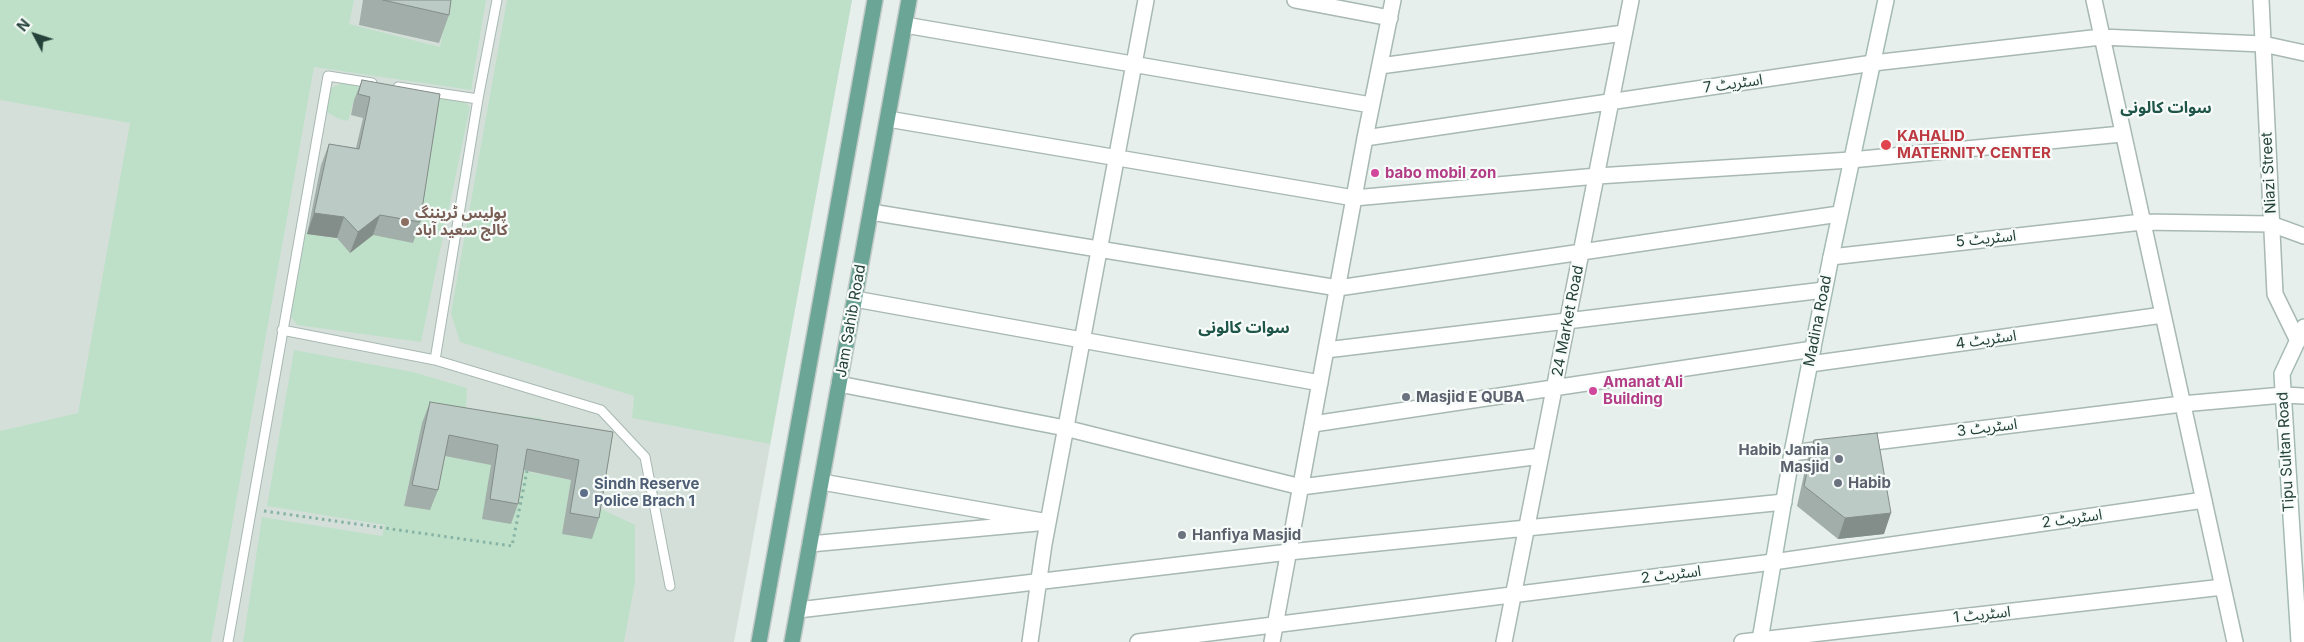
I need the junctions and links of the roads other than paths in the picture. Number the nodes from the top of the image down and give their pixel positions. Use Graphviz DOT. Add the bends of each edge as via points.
graph roads {
  1 [pos="497,0"];
  2 [pos="875,0"];
  3 [pos="910,0"];
  4 [pos="1146,0"];
  5 [pos="1295,0"];
  6 [pos="1393,0"];
  7 [pos="1630,0"];
  8 [pos="1886,0"];
  9 [pos="2094,0"];
  10 [pos="2261,0"];
  11 [pos="1390,18"];
  12 [pos="905,24"];
  13 [pos="1624,34"];
  14 [pos="2101,38"];
  15 [pos="2263,44"];
  16 [pos="2304,53"];
  17 [pos="1873,63"];
  18 [pos="1133,64"];
  19 [pos="1380,66"];
  20 [pos="478,99"];
  21 [pos="1611,102"];
  22 [pos="1372,105"];
  23 [pos="888,119"];
  24 [pos="2122,134"];
  25 [pos="1365,138"];
  26 [pos="1115,158"];
  27 [pos="1851,160"];
  28 [pos="1597,176"];
  29 [pos="1354,198"];
  30 [pos="871,212"];
  31 [pos="1839,214"];
  32 [pos="2142,222"];
  33 [pos="2271,224"];
  34 [pos="2304,236"];
  35 [pos="1099,249"];
  36 [pos="1582,252"];
  37 [pos="1830,257"];
  38 [pos="1338,288"];
  39 [pos="1824,290"];
  40 [pos="855,299"];
  41 [pos="2163,315"];
  42 [pos="1568,321"];
  43 [pos="282,330"];
  44 [pos="2301,334"];
  45 [pos="1082,340"];
  46 [pos="1813,348"];
  47 [pos="1326,350"];
  48 [pos="435,360"];
  49 [pos="1810,364"];
  50 [pos="1320,383"];
  51 [pos="839,384"];
  52 [pos="1555,387"];
  53 [pos="2283,395"];
  54 [pos="2304,396"];
  55 [pos="2182,404"];
  56 [pos="1313,424"];
  57 [pos="1065,428"];
  58 [pos="1792,453"];
  59 [pos="1541,456"];
  60 [pos="822,482"];
  61 [pos="1301,487"];
  62 [pos="2204,500"];
  63 [pos="1784,502"];
  64 [pos="1048,522"];
  65 [pos="1527,528"];
  66 [pos="810,544"];
  67 [pos="1289,552"];
  68 [pos="1773,562"];
  69 [pos="1038,582"];
  70 [pos="670,586"];
  71 [pos="2223,587"];
  72 [pos="1513,595"];
  73 [pos="798,610"];
  74 [pos="1276,625"];
  75 [pos="1759,641"];
  76 [pos="228,642"];
  77 [pos="759,642"];
  78 [pos="792,642"];
  79 [pos="1030,642"];
  80 [pos="1138,642"];
  81 [pos="1272,642"];
  82 [pos="1504,642"];
  83 [pos="1742,642"];
  84 [pos="2235,642"];
  85 [pos="2299,642"];
  1 -- 20 [label="lane"];
  2 -- 77 [label="main road"];
  3 -- 12 [label="main road, Jam Sahib Road"];
  4 -- 18 [label="street"];
  5 -- 11 [label="street"];
  6 -- 11 [label="street"];
  7 -- 13 [label="street, 24 Market Road"];
  8 -- 17 [label="street, Madina Road"];
  9 -- 14 [label="street"];
  10 -- 15 [label="street, Niazi Street"];
  11 -- 19 [label="street"];
  12 -- 18 [label="street"];
  12 -- 23 [label="main road, Jam Sahib Road"];
  13 -- 19 [label="street"];
  13 -- 21 [label="street, 24 Market Road"];
  14 -- 15 [label="street, اسٹریٹ 7"];
  14 -- 17 [label="street, اسٹریٹ 7"];
  14 -- 24 [label="street"];
  15 -- 16 [label="street, اسٹریٹ 7"];
  15 -- 33 [label="street, Niazi Street"];
  17 -- 21 [label="street, اسٹریٹ 7"];
  17 -- 27 [label="street, Madina Road"];
  18 -- 22 [label="street"];
  18 -- 26 [label="street"];
  19 -- 22 [label="street"];
  20 -- 43 [label="lane" via="328,76"];
  20 -- 48 [label="lane"];
  21 -- 25 [label="street, اسٹریٹ 7"];
  21 -- 28 [label="street, 24 Market Road"];
  22 -- 25 [label="street"];
  23 -- 26 [label="street"];
  23 -- 30 [label="main road, Jam Sahib Road"];
  24 -- 27 [label="street"];
  24 -- 32 [label="street"];
  25 -- 29 [label="street"];
  26 -- 29 [label="street"];
  26 -- 35 [label="street"];
  27 -- 28 [label="street"];
  27 -- 31 [label="street, Madina Road"];
  28 -- 29 [label="street"];
  28 -- 36 [label="street, 24 Market Road"];
  29 -- 38 [label="street"];
  30 -- 35 [label="street"];
  30 -- 40 [label="main road, Jam Sahib Road"];
  31 -- 36 [label="street"];
  31 -- 37 [label="street, Madina Road"];
  32 -- 33 [label="street, اسٹریٹ 5"];
  32 -- 37 [label="street, اسٹریٹ 5"];
  32 -- 41 [label="street"];
  33 -- 34 [label="street, اسٹریٹ 5"];
  33 -- 44 [label="street, Niazi Street" via="2275,294"];
  35 -- 38 [label="street"];
  35 -- 45 [label="street"];
  36 -- 38 [label="street"];
  36 -- 42 [label="street, 24 Market Road"];
  37 -- 39 [label="street, Madina Road"];
  38 -- 47 [label="street"];
  39 -- 42 [label="street"];
  39 -- 46 [label="street, Madina Road"];
  40 -- 45 [label="street"];
  40 -- 51 [label="main road, Jam Sahib Road"];
  41 -- 49 [label="street, اسٹریٹ 4"];
  41 -- 55 [label="street"];
  42 -- 47 [label="street"];
  42 -- 52 [label="street, 24 Market Road"];
  43 -- 48 [label="lane"];
  43 -- 76 [label="lane"];
  44 -- 53 [label="street, Tipu Sultan Road" via="2282,374"];
  45 -- 50 [label="street"];
  45 -- 57 [label="street"];
  46 -- 49 [label="street, Madina Road"];
  46 -- 52 [label="street"];
  47 -- 50 [label="street"];
  48 -- 70 [label="lane" via="601,410 645,457"];
  49 -- 58 [label="street, Madina Road"];
  50 -- 56 [label="street"];
  51 -- 57 [label="street"];
  51 -- 60 [label="main road, Jam Sahib Road"];
  52 -- 56 [label="street"];
  52 -- 59 [label="street, 24 Market Road"];
  53 -- 54 [label="street, اسٹریٹ 3"];
  53 -- 55 [label="street, اسٹریٹ 3"];
  53 -- 85 [label="street, Tipu Sultan Road"];
  55 -- 58 [label="street, اسٹریٹ 3"];
  55 -- 62 [label="street"];
  56 -- 61 [label="street"];
  57 -- 61 [label="street"];
  57 -- 64 [label="street"];
  58 -- 63 [label="street, Madina Road"];
  59 -- 61 [label="street"];
  59 -- 65 [label="street, 24 Market Road"];
  60 -- 64 [label="street"];
  60 -- 66 [label="main road, Jam Sahib Road"];
  61 -- 67 [label="street"];
  62 -- 68 [label="street, اسٹریٹ 2"];
  62 -- 71 [label="street"];
  63 -- 65 [label="street"];
  63 -- 68 [label="street, Madina Road"];
  64 -- 66 [label="street"];
  64 -- 69 [label="street"];
  65 -- 67 [label="street"];
  65 -- 72 [label="street, 24 Market Road"];
  66 -- 73 [label="main road, Jam Sahib Road"];
  67 -- 69 [label="street"];
  67 -- 74 [label="street"];
  68 -- 72 [label="street, اسٹریٹ 2"];
  68 -- 75 [label="street, Madina Road"];
  69 -- 73 [label="street"];
  69 -- 79 [label="street"];
  71 -- 75 [label="street, اسٹریٹ 1"];
  71 -- 84 [label="street"];
  72 -- 74 [label="street, اسٹریٹ 2"];
  72 -- 82 [label="street, 24 Market Road"];
  73 -- 78 [label="main road, Jam Sahib Road"];
  74 -- 80 [label="street, اسٹریٹ 2"];
  74 -- 81 [label="street"];
  75 -- 83 [label="street, اسٹریٹ 1"];
}
